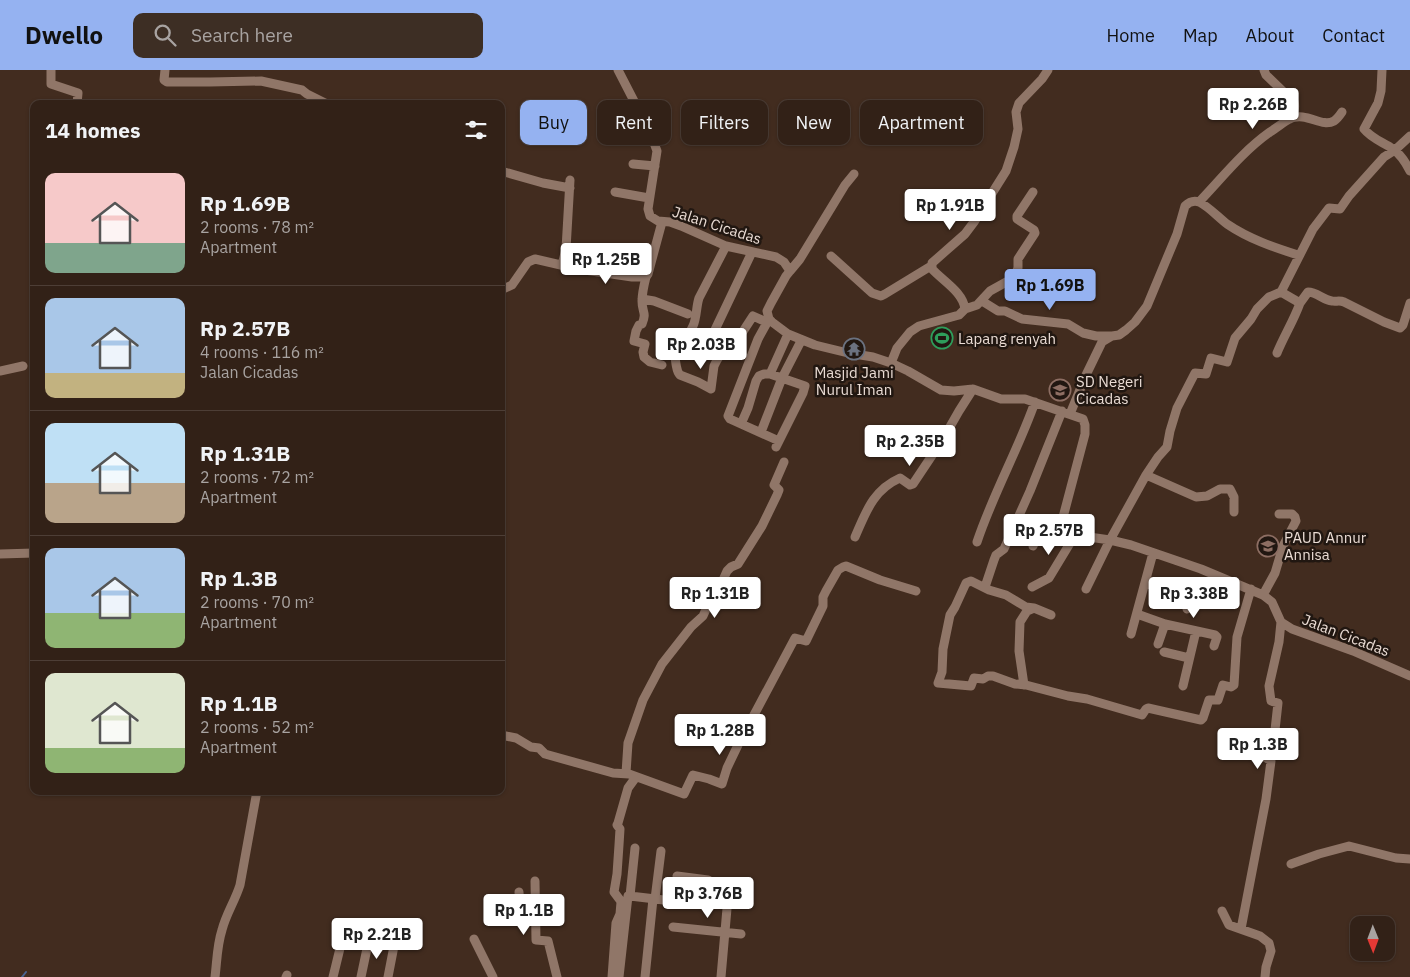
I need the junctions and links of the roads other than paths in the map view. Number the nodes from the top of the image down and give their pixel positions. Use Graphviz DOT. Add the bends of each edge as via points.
graph roads {
  1 [pos="51,70"];
  2 [pos="165,70"];
  3 [pos="618,70"];
  4 [pos="1048,70"];
  5 [pos="1264,70"];
  6 [pos="1382,70"];
  7 [pos="77,100"];
  8 [pos="319,100"];
  9 [pos="1342,112"];
  10 [pos="1290,119"];
  11 [pos="1410,136"];
  12 [pos="1395,150"];
  13 [pos="632,164"];
  14 [pos="655,166"];
  15 [pos="1410,171"];
  16 [pos="505,172"];
  17 [pos="854,174"];
  18 [pos="615,192"];
  19 [pos="1033,192"];
  20 [pos="649,198"];
  21 [pos="1199,202"];
  22 [pos="662,222"];
  23 [pos="726,246"];
  24 [pos="752,252"];
  25 [pos="1298,255"];
  26 [pos="831,256"];
  27 [pos="562,265"];
  28 [pos="931,266"];
  29 [pos="790,271"];
  30 [pos="646,277"];
  31 [pos="505,288"];
  32 [pos="1281,292"];
  33 [pos="642,299"];
  34 [pos="982,301"];
  35 [pos="1300,303"];
  36 [pos="1410,303"];
  37 [pos="965,309"];
  38 [pos="688,314"];
  39 [pos="768,320"];
  40 [pos="690,332"];
  41 [pos="713,334"];
  42 [pos="788,334"];
  43 [pos="1112,336"];
  44 [pos="730,340"];
  45 [pos="801,341"];
  46 [pos="1277,353"];
  47 [pos="891,363"];
  48 [pos="662,365"];
  49 [pos="23,366"];
  50 [pos="0,372"];
  51 [pos="770,374"];
  52 [pos="782,378"];
  53 [pos="973,389"];
  54 [pos="1035,402"];
  55 [pos="1066,413"];
  56 [pos="741,424"];
  57 [pos="761,432"];
  58 [pos="784,462"];
  59 [pos="1146,475"];
  60 [pos="1234,512"];
  61 [pos="1279,514"];
  62 [pos="1062,521"];
  63 [pos="1075,535"];
  64 [pos="856,537"];
  65 [pos="1110,540"];
  66 [pos="977,542"];
  67 [pos="1033,546"];
  68 [pos="30,553"];
  69 [pos="1153,553"];
  70 [pos="0,554"];
  71 [pos="1146,583"];
  72 [pos="985,587"];
  73 [pos="1032,587"];
  74 [pos="1086,589"];
  75 [pos="1251,589"];
  76 [pos="916,591"];
  77 [pos="1173,592"];
  78 [pos="1263,595"];
  79 [pos="1170,603"];
  80 [pos="1034,608"];
  81 [pos="1187,609"];
  82 [pos="1137,614"];
  83 [pos="1051,615"];
  84 [pos="1281,622"];
  85 [pos="1165,624"];
  86 [pos="1196,631"];
  87 [pos="1131,634"];
  88 [pos="1158,644"];
  89 [pos="1214,646"];
  90 [pos="1164,652"];
  91 [pos="1189,658"];
  92 [pos="1410,676"];
  93 [pos="1024,685"];
  94 [pos="1183,686"];
  95 [pos="505,736"];
  96 [pos="626,774"];
  97 [pos="636,777"];
  98 [pos="256,795"];
  99 [pos="635,848"];
  100 [pos="661,851"];
  101 [pos="1410,859"];
  102 [pos="1291,864"];
  103 [pos="677,876"];
  104 [pos="535,881"];
  105 [pos="519,892"];
  106 [pos="707,895"];
  107 [pos="630,896"];
  108 [pos="654,899"];
  109 [pos="536,907"];
  110 [pos="1222,911"];
  111 [pos="673,927"];
  112 [pos="1241,929"];
  113 [pos="344,932"];
  114 [pos="725,932"];
  115 [pos="741,934"];
  116 [pos="369,939"];
  117 [pos="474,939"];
  118 [pos="394,946"];
  119 [pos="550,950"];
  120 [pos="215,977"];
  121 [pos="333,977"];
  122 [pos="361,977"];
  123 [pos="388,977"];
  124 [pos="493,977"];
  125 [pos="612,977"];
  126 [pos="619,977"];
  127 [pos="645,977"];
  128 [pos="721,977"];
  129 [pos="1265,977"];
  1 -- 7 [label="street" via="51,84 78,93"];
  2 -- 8 [label="street" via="166,81 264,81 302,90"];
  3 -- 14 [label="street, Jalan Cicadas" via="655,144"];
  4 -- 28 [label="street" via="1019,103 1016,112 1018,127 1006,171 974,222"];
  5 -- 10 [label="street" via="1294,102"];
  6 -- 12 [label="street" via="1378,103 1364,129"];
  9 -- 10 [label="street" via="1326,123 1309,117"];
  10 -- 21 [label="street" via="1251,146"];
  11 -- 12 [label="street"];
  12 -- 15 [label="street"];
  12 -- 25 [label="street" via="1384,157 1340,209 1329,208"];
  13 -- 14 [label="street"];
  14 -- 20 [label="street, Jalan Cicadas"];
  16 -- 27 [label="street" via="543,183 570,184 566,250"];
  17 -- 29 [label="street"];
  18 -- 20 [label="street"];
  19 -- 34 [label="street" via="1017,220 1034,230 1034,235 1018,259 1016,273 990,291"];
  20 -- 22 [label="street, Jalan Cicadas" via="648,213"];
  21 -- 25 [label="street" via="1252,238"];
  21 -- 43 [label="street" via="1192,201 1185,206 1147,306 1126,330"];
  22 -- 23 [label="street, Jalan Cicadas" via="676,224"];
  22 -- 30 [label="street"];
  23 -- 24 [label="street, Jalan Cicadas"];
  23 -- 40 [label="street" via="699,298"];
  24 -- 29 [label="street, Jalan Cicadas" via="776,257"];
  24 -- 41 [label="street"];
  25 -- 32 [label="street"];
  26 -- 28 [label="street" via="877,295 886,294"];
  27 -- 30 [label="street"];
  27 -- 31 [label="street" via="530,260 512,285"];
  28 -- 37 [label="street" via="963,301"];
  29 -- 39 [label="street" via="771,303"];
  30 -- 33 [label="street"];
  32 -- 35 [label="street"];
  32 -- 59 [label="street" via="1269,297 1234,338 1227,362 1211,358 1206,374 1195,374 1177,408 1167,447"];
  33 -- 38 [label="street"];
  33 -- 48 [label="street" via="646,316 636,331 634,341 645,344 644,358"];
  34 -- 37 [label="street"];
  34 -- 43 [label="street" via="998,311 1022,319 1068,324 1083,333"];
  35 -- 36 [label="street" via="1308,292 1313,293 1344,302 1400,328"];
  35 -- 46 [label="street"];
  37 -- 47 [label="street" via="958,315 919,326 910,332 897,348"];
  39 -- 42 [label="street"];
  39 -- 44 [label="street" via="753,316 740,336"];
  39 -- 56 [label="street" via="728,413 728,418"];
  40 -- 41 [label="street"];
  40 -- 44 [label="street" via="675,354 677,369 680,375 710,389 714,366"];
  41 -- 44 [label="street"];
  42 -- 45 [label="street"];
  42 -- 51 [label="street"];
  43 -- 55 [label="street" via="1102,342"];
  45 -- 47 [label="street"];
  45 -- 52 [label="street"];
  47 -- 53 [label="street" via="941,390"];
  49 -- 50 [label="street"];
  51 -- 52 [label="street"];
  51 -- 56 [label="street" via="759,376 756,381"];
  52 -- 57 [label="street"];
  52 -- 57 [label="street" via="806,388 777,444"];
  53 -- 54 [label="street" via="1002,399"];
  53 -- 64 [label="street" via="913,484 900,478 880,492 866,510"];
  54 -- 55 [label="street"];
  54 -- 66 [label="street"];
  55 -- 62 [label="street" via="1083,419 1085,426"];
  55 -- 72 [label="street" via="1004,550 996,555"];
  56 -- 57 [label="street"];
  58 -- 96 [label="street" via="774,486 778,490 777,495 762,526 738,564 727,571 703,616 662,664 643,700 628,743"];
  59 -- 60 [label="street" via="1196,497 1230,489 1234,497"];
  59 -- 65 [label="street"];
  61 -- 78 [label="street" via="1292,514 1296,521"];
  62 -- 63 [label="street"];
  62 -- 67 [label="street" via="1044,521"];
  63 -- 65 [label="street, Jalan Cicadas"];
  63 -- 73 [label="street" via="1049,578"];
  65 -- 69 [label="street, Jalan Cicadas"];
  65 -- 74 [label="street"];
  68 -- 70 [label="street"];
  69 -- 71 [label="street"];
  69 -- 75 [label="street, Jalan Cicadas"];
  71 -- 77 [label="street"];
  71 -- 82 [label="street"];
  72 -- 80 [label="street"];
  72 -- 93 [label="street" via="966,583 950,615 938,682 971,686 974,678 993,676"];
  75 -- 78 [label="street, Jalan Cicadas"];
  75 -- 93 [label="street" via="1237,638 1234,685 1223,685 1218,700 1210,700 1201,720 1148,708 1142,715"];
  76 -- 97 [label="street" via="846,566 840,568 824,594 824,606 806,641 795,638 756,708 723,784 693,776 684,794"];
  77 -- 79 [label="street"];
  77 -- 81 [label="street" via="1189,598"];
  78 -- 84 [label="street, Jalan Cicadas" via="1272,602"];
  80 -- 83 [label="street"];
  80 -- 93 [label="street" via="1020,622 1019,651"];
  82 -- 85 [label="street"];
  82 -- 87 [label="street"];
  84 -- 92 [label="street, Jalan Cicadas"];
  84 -- 112 [label="street" via="1269,686 1272,702 1278,703 1274,741 1263,756 1271,761"];
  85 -- 86 [label="street"];
  85 -- 88 [label="street"];
  86 -- 89 [label="street" via="1217,636"];
  86 -- 91 [label="street"];
  90 -- 91 [label="street"];
  91 -- 94 [label="street"];
  95 -- 96 [label="street" via="541,748 546,754"];
  96 -- 97 [label="street"];
  97 -- 125 [label="street" via="628,788 618,823 614,892 621,902"];
  98 -- 120 [label="street" via="240,886 219,940"];
  99 -- 107 [label="street"];
  100 -- 108 [label="street"];
  101 -- 102 [label="street" via="1348,846"];
  103 -- 106 [label="street" via="708,880"];
  104 -- 109 [label="street"];
  105 -- 109 [label="street" via="520,907"];
  106 -- 108 [label="street" via="706,905"];
  106 -- 114 [label="street" via="728,897"];
  107 -- 108 [label="street"];
  107 -- 126 [label="street"];
  108 -- 127 [label="street"];
  109 -- 119 [label="street" via="536,940 548,940"];
  110 -- 112 [label="street" via="1229,924"];
  111 -- 114 [label="street"];
  112 -- 129 [label="street" via="1260,936 1271,946"];
  113 -- 121 [label="street"];
  114 -- 115 [label="street"];
  114 -- 128 [label="street"];
  116 -- 122 [label="street"];
  117 -- 124 [label="street"];
  118 -- 123 [label="street"];
}
